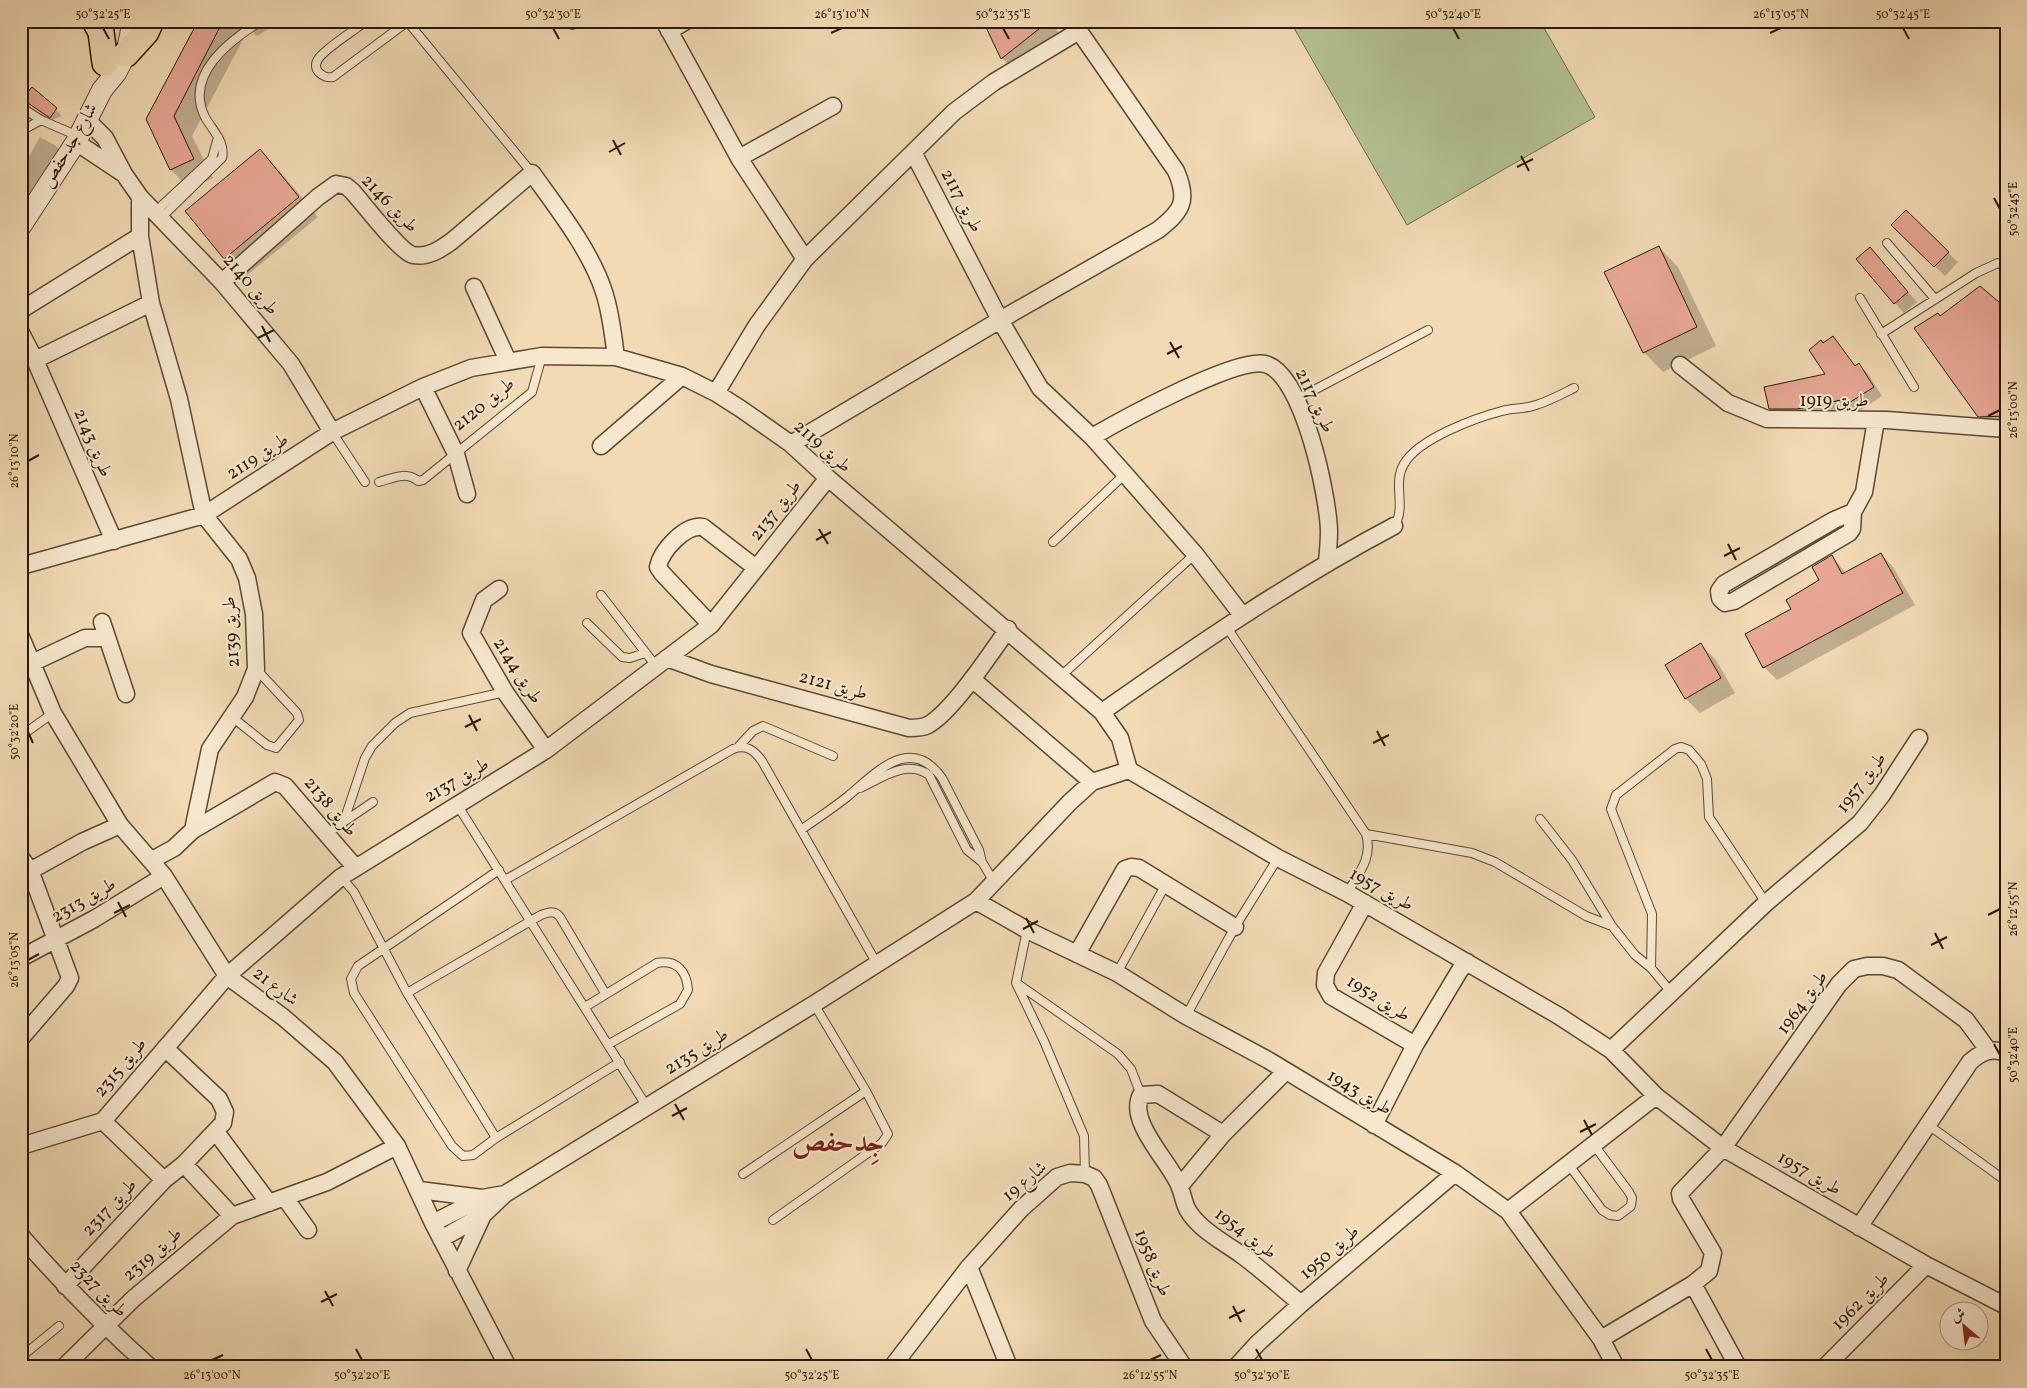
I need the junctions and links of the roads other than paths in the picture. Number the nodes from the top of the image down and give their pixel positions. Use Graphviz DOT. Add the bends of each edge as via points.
graph roads {
  1 [pos="95,21"];
  2 [pos="110,21"];
  3 [pos="133,21"];
  4 [pos="151,21"];
  5 [pos="261,21"];
  6 [pos="366,21"];
  7 [pos="580,21"];
  8 [pos="686,21"];
  9 [pos="407,22"];
  10 [pos="572,26"];
  11 [pos="667,26"];
  12 [pos="1078,26"];
  13 [pos="116,58"];
  14 [pos="833,106"];
  15 [pos="21,107"];
  16 [pos="41,120"];
  17 [pos="21,131"];
  18 [pos="80,133"];
  19 [pos="914,154"];
  20 [pos="739,158"];
  21 [pos="532,173"];
  22 [pos="124,174"];
  23 [pos="140,197"];
  24 [pos="158,215"];
  25 [pos="21,226"];
  26 [pos="140,236"];
  27 [pos="1887,243"];
  28 [pos="2006,257"];
  29 [pos="805,259"];
  30 [pos="1998,263"];
  31 [pos="2006,267"];
  32 [pos="222,282"];
  33 [pos="474,288"];
  34 [pos="1860,298"];
  35 [pos="1935,298"];
  36 [pos="151,303"];
  37 [pos="21,310"];
  38 [pos="1000,320"];
  39 [pos="1428,330"];
  40 [pos="21,333"];
  41 [pos="1881,334"];
  42 [pos="542,356"];
  43 [pos="616,357"];
  44 [pos="35,360"];
  45 [pos="508,361"];
  46 [pos="1680,365"];
  47 [pos="682,376"];
  48 [pos="423,387"];
  49 [pos="1914,387"];
  50 [pos="1574,388"];
  51 [pos="716,392"];
  52 [pos="1296,400"];
  53 [pos="1876,420"];
  54 [pos="2006,429"];
  55 [pos="332,432"];
  56 [pos="1092,437"];
  57 [pos="791,444"];
  58 [pos="601,446"];
  59 [pos="456,454"];
  60 [pos="1124,474"];
  61 [pos="828,478"];
  62 [pos="365,482"];
  63 [pos="379,482"];
  64 [pos="467,494"];
  65 [pos="1854,512"];
  66 [pos="204,516"];
  67 [pos="1394,526"];
  68 [pos="114,541"];
  69 [pos="1053,542"];
  70 [pos="1195,554"];
  71 [pos="1327,562"];
  72 [pos="21,566"];
  73 [pos="756,568"];
  74 [pos="499,589"];
  75 [pos="601,595"];
  76 [pos="1242,615"];
  77 [pos="102,622"];
  78 [pos="587,623"];
  79 [pos="711,625"];
  80 [pos="1225,626"];
  81 [pos="1008,629"];
  82 [pos="21,636"];
  83 [pos="108,638"];
  84 [pos="645,653"];
  85 [pos="661,662"];
  86 [pos="32,663"];
  87 [pos="256,669"];
  88 [pos="1062,675"];
  89 [pos="972,679"];
  90 [pos="505,692"];
  91 [pos="126,694"];
  92 [pos="1102,712"];
  93 [pos="53,713"];
  94 [pos="232,717"];
  95 [pos="21,736"];
  96 [pos="1919,738"];
  97 [pos="739,746"];
  98 [pos="546,750"];
  99 [pos="832,756"];
  100 [pos="1129,770"];
  101 [pos="1092,782"];
  102 [pos="373,802"];
  103 [pos="458,806"];
  104 [pos="1540,819"];
  105 [pos="344,822"];
  106 [pos="120,825"];
  107 [pos="193,830"];
  108 [pos="800,830"];
  109 [pos="326,834"];
  110 [pos="1366,834"];
  111 [pos="1278,858"];
  112 [pos="152,860"];
  113 [pos="355,867"];
  114 [pos="24,868"];
  115 [pos="499,870"];
  116 [pos="164,876"];
  117 [pos="341,877"];
  118 [pos="505,880"];
  119 [pos="994,882"];
  120 [pos="1166,884"];
  121 [pos="1347,893"];
  122 [pos="976,901"];
  123 [pos="1365,903"];
  124 [pos="1766,903"];
  125 [pos="530,921"];
  126 [pos="1612,926"];
  127 [pos="1235,927"];
  128 [pos="1027,930"];
  129 [pos="54,941"];
  130 [pos="382,948"];
  131 [pos="1077,954"];
  132 [pos="21,958"];
  133 [pos="1467,962"];
  134 [pos="877,964"];
  135 [pos="1651,968"];
  136 [pos="1117,973"];
  137 [pos="227,976"];
  138 [pos="1016,983"];
  139 [pos="1672,992"];
  140 [pos="407,993"];
  141 [pos="605,993"];
  142 [pos="814,1004"];
  143 [pos="585,1007"];
  144 [pos="1186,1016"];
  145 [pos="21,1038"];
  146 [pos="609,1044"];
  147 [pos="1415,1045"];
  148 [pos="164,1048"];
  149 [pos="1611,1050"];
  150 [pos="1988,1050"];
  151 [pos="2006,1053"];
  152 [pos="620,1062"];
  153 [pos="1285,1072"];
  154 [pos="866,1091"];
  155 [pos="1141,1095"];
  156 [pos="1656,1096"];
  157 [pos="647,1106"];
  158 [pos="103,1121"];
  159 [pos="1927,1124"];
  160 [pos="1374,1125"];
  161 [pos="216,1132"];
  162 [pos="1223,1134"];
  163 [pos="496,1138"];
  164 [pos="1594,1145"];
  165 [pos="21,1146"];
  166 [pos="397,1146"];
  167 [pos="1723,1148"];
  168 [pos="184,1164"];
  169 [pos="1569,1165"];
  170 [pos="1455,1173"];
  171 [pos="743,1174"];
  172 [pos="1085,1174"];
  173 [pos="164,1180"];
  174 [pos="2006,1181"];
  175 [pos="1180,1186"];
  176 [pos="419,1190"];
  177 [pos="505,1194"];
  178 [pos="285,1198"];
  179 [pos="482,1198"];
  180 [pos="269,1203"];
  181 [pos="1508,1211"];
  182 [pos="483,1215"];
  183 [pos="232,1216"];
  184 [pos="773,1220"];
  185 [pos="433,1223"];
  186 [pos="1859,1227"];
  187 [pos="308,1230"];
  188 [pos="21,1236"];
  189 [pos="441,1239"];
  190 [pos="1926,1265"];
  191 [pos="969,1267"];
  192 [pos="457,1271"];
  193 [pos="1693,1284"];
  194 [pos="64,1286"];
  195 [pos="1301,1304"];
  196 [pos="2006,1306"];
  197 [pos="59,1326"];
  198 [pos="106,1328"];
  199 [pos="1601,1339"];
  200 [pos="21,1358"];
  201 [pos="1613,1366"];
  202 [pos="64,1367"];
  203 [pos="150,1367"];
  204 [pos="508,1367"];
  205 [pos="892,1367"];
  206 [pos="1009,1367"];
  207 [pos="1184,1367"];
  208 [pos="1236,1367"];
  209 [pos="1738,1367"];
  210 [pos="1825,1367"];
  1 -- 13 [label="main road"];
  2 -- 13 [label="street, شارع جدحفص"];
  3 -- 13 [label="street, شارع جدحفص"];
  4 -- 13 [label="main road" via="146,32"];
  5 -- 24 [label="lane" via="229,43 211,62 199,99 218,138 212,159"];
  6 -- 9 [label="lane" via="319,58 316,63 319,73 333,77"];
  7 -- 10 [label="lane"];
  8 -- 11 [label="street"];
  9 -- 21 [label="lane"];
  11 -- 20 [label="street"];
  12 -- 19 [label="street" via="954,112"];
  12 -- 38 [label="street" via="1176,171 1182,185 1183,201 1174,217 1158,230"];
  13 -- 18 [label="street, شارع جدحفص"];
  14 -- 20 [label="street"];
  15 -- 16 [label="lane"];
  16 -- 17 [label="lane"];
  16 -- 18 [label="lane"];
  18 -- 22 [label="street, طريق 2140"];
  18 -- 22 [label="street, طريق 2140" via="105,138"];
  18 -- 25 [label="street, شارع جدحفص"];
  19 -- 29 [label="street"];
  19 -- 38 [label="street, طريق 2117"];
  20 -- 29 [label="street"];
  21 -- 32 [label="street, طريق 2146" via="452,241 424,255 412,255 401,248 352,191 336,184"];
  21 -- 43 [label="street" via="572,232 604,290"];
  22 -- 23 [label="street, طريق 2140"];
  23 -- 24 [label="street, طريق 2140"];
  23 -- 26 [label="street"];
  24 -- 32 [label="street, طريق 2140"];
  26 -- 36 [label="street, طريق 2139"];
  26 -- 37 [label="street"];
  27 -- 35 [label="lane"];
  28 -- 30 [label="lane"];
  29 -- 51 [label="street" via="757,325"];
  30 -- 31 [label="lane"];
  30 -- 35 [label="lane"];
  32 -- 55 [label="street, طريق 2140" via="291,364"];
  33 -- 45 [label="street"];
  34 -- 41 [label="lane"];
  35 -- 41 [label="lane"];
  36 -- 44 [label="street"];
  36 -- 66 [label="street, طريق 2139" via="179,399"];
  38 -- 56 [label="street, طريق 2117" via="1040,388"];
  38 -- 57 [label="street"];
  39 -- 52 [label="lane"];
  40 -- 44 [label="street, طريق 2143"];
  41 -- 49 [label="lane"];
  42 -- 43 [label="street, طريق 2119"];
  42 -- 45 [label="street, طريق 2119"];
  42 -- 59 [label="lane, طريق 2120" via="532,392"];
  43 -- 47 [label="street, طريق 2119"];
  44 -- 68 [label="street, طريق 2143"];
  45 -- 48 [label="street, طريق 2119" via="471,368"];
  46 -- 53 [label="street, طريق 1919" via="1728,403 1767,420"];
  47 -- 51 [label="street, طريق 2119"];
  47 -- 58 [label="street"];
  48 -- 55 [label="street, طريق 2119"];
  48 -- 59 [label="street, طريق 2120"];
  50 -- 67 [label="lane" via="1535,405 1502,411 1418,446 1403,465 1399,476 1400,515"];
  51 -- 57 [label="street, طريق 2119"];
  52 -- 56 [label="street, طريق 2117" via="1276,368 1253,363 1232,369 1136,412"];
  52 -- 71 [label="street, طريق 2117" via="1309,428 1318,463 1328,531"];
  53 -- 54 [label="street, طريق 1919"];
  53 -- 65 [label="street" via="1864,492"];
  55 -- 62 [label="lane"];
  55 -- 66 [label="street, طريق 2119"];
  56 -- 60 [label="street, طريق 2117"];
  57 -- 61 [label="street, طريق 2119"];
  59 -- 63 [label="lane, طريق 2120" via="423,480 406,475"];
  59 -- 64 [label="street, طريق 2120"];
  60 -- 69 [label="lane"];
  60 -- 70 [label="street, طريق 2117"];
  61 -- 73 [label="street, طريق 2137"];
  61 -- 81 [label="street, طريق 2119"];
  65 -- 65 [label="street" via="1849,533 1734,601 1725,603 1720,598 1719,591 1724,584 1834,520"];
  66 -- 68 [label="street, طريق 2119"];
  66 -- 87 [label="street, طريق 2139" via="238,559 247,578 254,614"];
  67 -- 71 [label="street"];
  68 -- 72 [label="street, طريق 2119"];
  70 -- 76 [label="street, طريق 2117"];
  70 -- 88 [label="lane"];
  71 -- 76 [label="street"];
  73 -- 79 [label="street, طريق 2137"];
  73 -- 79 [label="street, طريق 2137" via="702,527 696,526 688,528 660,558 658,567 662,573"];
  74 -- 90 [label="street, طريق 2144" via="484,600 472,632"];
  75 -- 84 [label="lane"];
  76 -- 80 [label="street"];
  77 -- 83 [label="street"];
  78 -- 84 [label="lane" via="622,657"];
  79 -- 85 [label="street, طريق 2137"];
  80 -- 92 [label="street"];
  80 -- 110 [label="lane"];
  81 -- 88 [label="street, طريق 2119"];
  81 -- 89 [label="street, طريق 2121"];
  82 -- 86 [label="street, شارع 21"];
  83 -- 86 [label="street" via="85,638"];
  83 -- 91 [label="street"];
  84 -- 85 [label="lane"];
  85 -- 89 [label="street, طريق 2121" via="909,728 929,725"];
  85 -- 98 [label="street, طريق 2137"];
  86 -- 93 [label="street, شارع 21"];
  87 -- 94 [label="street, طريق 2139" via="245,698"];
  87 -- 94 [label="lane" via="297,713 298,720 276,748 267,745"];
  88 -- 92 [label="street, طريق 2119"];
  89 -- 101 [label="street"];
  90 -- 98 [label="street, طريق 2144"];
  90 -- 105 [label="lane" via="410,713 396,723 372,746"];
  92 -- 100 [label="street, طريق 2119" via="1120,738"];
  93 -- 95 [label="lane"];
  93 -- 106 [label="street, شارع 21"];
  94 -- 107 [label="street, طريق 2139" via="210,749"];
  96 -- 124 [label="street, طريق 1957" via="1860,823"];
  97 -- 99 [label="lane" via="753,731 763,726"];
  97 -- 108 [label="lane" via="757,755"];
  97 -- 118 [label="lane"];
  98 -- 103 [label="street, طريق 2137"];
  100 -- 101 [label="street"];
  100 -- 111 [label="street, طريق 1957"];
  101 -- 119 [label="street"];
  102 -- 105 [label="lane"];
  103 -- 113 [label="street, طريق 2137"];
  103 -- 115 [label="lane"];
  104 -- 126 [label="lane" via="1572,860"];
  105 -- 109 [label="lane"];
  106 -- 112 [label="street, شارع 21"];
  106 -- 114 [label="street"];
  107 -- 109 [label="street, طريق 2138" via="275,782 286,786"];
  107 -- 112 [label="street" via="174,848"];
  108 -- 119 [label="lane" via="856,790 881,767 900,759 924,761 942,778"];
  108 -- 134 [label="lane"];
  109 -- 113 [label="street, طريق 2138"];
  110 -- 121 [label="lane" via="1368,858"];
  110 -- 126 [label="lane" via="1488,859 1586,916"];
  111 -- 121 [label="street, طريق 1957"];
  111 -- 127 [label="lane"];
  112 -- 116 [label="street, شارع 21"];
  113 -- 117 [label="street, طريق 2137"];
  114 -- 129 [label="street"];
  115 -- 118 [label="lane"];
  115 -- 130 [label="lane"];
  116 -- 129 [label="street, طريق 2313"];
  116 -- 137 [label="street, شارع 21"];
  117 -- 130 [label="lane" via="354,892"];
  117 -- 137 [label="street, طريق 2137"];
  118 -- 125 [label="lane"];
  119 -- 122 [label="street"];
  120 -- 127 [label="street"];
  120 -- 131 [label="street" via="1139,868 1131,866 1125,869"];
  120 -- 136 [label="lane"];
  121 -- 123 [label="street, طريق 1957"];
  122 -- 128 [label="street, طريق 1943"];
  122 -- 134 [label="street, طريق 2135"];
  123 -- 133 [label="street, طريق 1957"];
  123 -- 147 [label="street, طريق 1952" via="1326,973 1325,985 1331,996"];
  124 -- 135 [label="lane" via="1709,817 1707,779 1701,764 1689,750 1675,748 1616,795 1612,802 1652,914"];
  124 -- 139 [label="street, طريق 1957"];
  125 -- 140 [label="lane"];
  125 -- 141 [label="lane" via="546,913 557,913"];
  125 -- 143 [label="lane"];
  126 -- 135 [label="lane" via="1635,955"];
  127 -- 144 [label="lane"];
  128 -- 131 [label="street, طريق 1943"];
  128 -- 138 [label="lane"];
  129 -- 132 [label="street, طريق 2313"];
  129 -- 145 [label="street" via="70,978 69,983"];
  130 -- 140 [label="lane"];
  130 -- 163 [label="lane" via="353,972 351,986 354,993 459,1154 474,1155"];
  131 -- 136 [label="street, طريق 1943"];
  133 -- 147 [label="street, طريق 1952"];
  133 -- 149 [label="street, طريق 1957"];
  134 -- 142 [label="street, طريق 2135"];
  135 -- 139 [label="lane"];
  136 -- 144 [label="street, طريق 1943"];
  137 -- 148 [label="street, طريق 2315"];
  137 -- 166 [label="street, شارع 21" via="335,1062"];
  138 -- 155 [label="lane" via="1118,1054 1131,1069"];
  138 -- 172 [label="lane" via="1084,1136"];
  139 -- 149 [label="street, طريق 1957"];
  140 -- 163 [label="lane"];
  141 -- 143 [label="lane"];
  141 -- 146 [label="lane" via="666,961 680,968 688,982 688,990 680,1004"];
  142 -- 154 [label="lane"];
  142 -- 157 [label="street, طريق 2135"];
  143 -- 146 [label="lane"];
  144 -- 153 [label="street, طريق 1943"];
  146 -- 152 [label="lane"];
  147 -- 160 [label="street, طريق 1952"];
  148 -- 158 [label="street, طريق 2315"];
  148 -- 161 [label="street, طريق 2317" via="219,1099 225,1112 223,1123"];
  149 -- 156 [label="street, طريق 1957"];
  150 -- 151 [label="street"];
  150 -- 159 [label="street" via="1970,1062"];
  150 -- 167 [label="street, طريق 1964" via="1966,1020 1898,970 1883,966 1854,969 1839,984"];
  152 -- 157 [label="lane"];
  152 -- 163 [label="lane"];
  153 -- 160 [label="street, طريق 1943"];
  153 -- 162 [label="street"];
  154 -- 171 [label="lane"];
  154 -- 184 [label="lane" via="887,1129 886,1139"];
  155 -- 162 [label="street" via="1158,1094"];
  155 -- 175 [label="street, طريق 1954" via="1137,1108 1148,1136"];
  156 -- 164 [label="street"];
  156 -- 167 [label="street, طريق 1957"];
  157 -- 177 [label="street, طريق 2135"];
  158 -- 165 [label="street, طريق 2315"];
  158 -- 173 [label="street, طريق 2317"];
  159 -- 174 [label="lane"];
  159 -- 186 [label="street"];
  160 -- 170 [label="street, طريق 1943"];
  161 -- 168 [label="street, طريق 2317"];
  161 -- 180 [label="street"];
  162 -- 175 [label="street"];
  164 -- 169 [label="street"];
  164 -- 169 [label="lane" via="1629,1192 1631,1206 1618,1216 1602,1210"];
  166 -- 176 [label="street, شارع 21"];
  166 -- 178 [label="street, طريق 2319" via="327,1182"];
  167 -- 186 [label="street, طريق 1957"];
  167 -- 193 [label="street" via="1680,1193 1680,1199 1713,1253 1709,1271"];
  168 -- 173 [label="street, طريق 2317"];
  168 -- 183 [label="street"];
  169 -- 181 [label="street"];
  170 -- 181 [label="street, طريق 1943"];
  170 -- 195 [label="street, طريق 1950"];
  172 -- 191 [label="street, شارع 19" via="1070,1173 1057,1177 1021,1209"];
  172 -- 207 [label="street, طريق 1958" via="1099,1185 1153,1321"];
  173 -- 194 [label="street, طريق 2317"];
  175 -- 195 [label="street, طريق 1954" via="1184,1205 1197,1223"];
  176 -- 179 [label="street"];
  176 -- 185 [label="street, شارع 21"];
  177 -- 179 [label="street, طريق 2135"];
  177 -- 182 [label="street"];
  178 -- 180 [label="street, طريق 2319"];
  178 -- 187 [label="street"];
  179 -- 185 [label="street, طريق 2135"];
  180 -- 183 [label="street, طريق 2319"];
  181 -- 199 [label="street, طريق 1943"];
  182 -- 189 [label="street"];
  182 -- 192 [label="street"];
  183 -- 198 [label="street, طريق 2319" via="132,1299"];
  185 -- 189 [label="street, شارع 21"];
  186 -- 190 [label="street, طريق 1957"];
  188 -- 194 [label="street, طريق 2327"];
  189 -- 192 [label="street, شارع 21"];
  190 -- 196 [label="street, طريق 1957"];
  190 -- 210 [label="street, طريق 1962"];
  191 -- 205 [label="street, شارع 19"];
  191 -- 206 [label="street"];
  192 -- 204 [label="street, شارع 21"];
  193 -- 199 [label="street"];
  193 -- 209 [label="street"];
  194 -- 198 [label="street, طريق 2327"];
  195 -- 208 [label="street, طريق 1950"];
  197 -- 200 [label="lane"];
  198 -- 202 [label="street, طريق 2319"];
  198 -- 203 [label="street, طريق 2327"];
  199 -- 201 [label="street, طريق 1943"];
}
